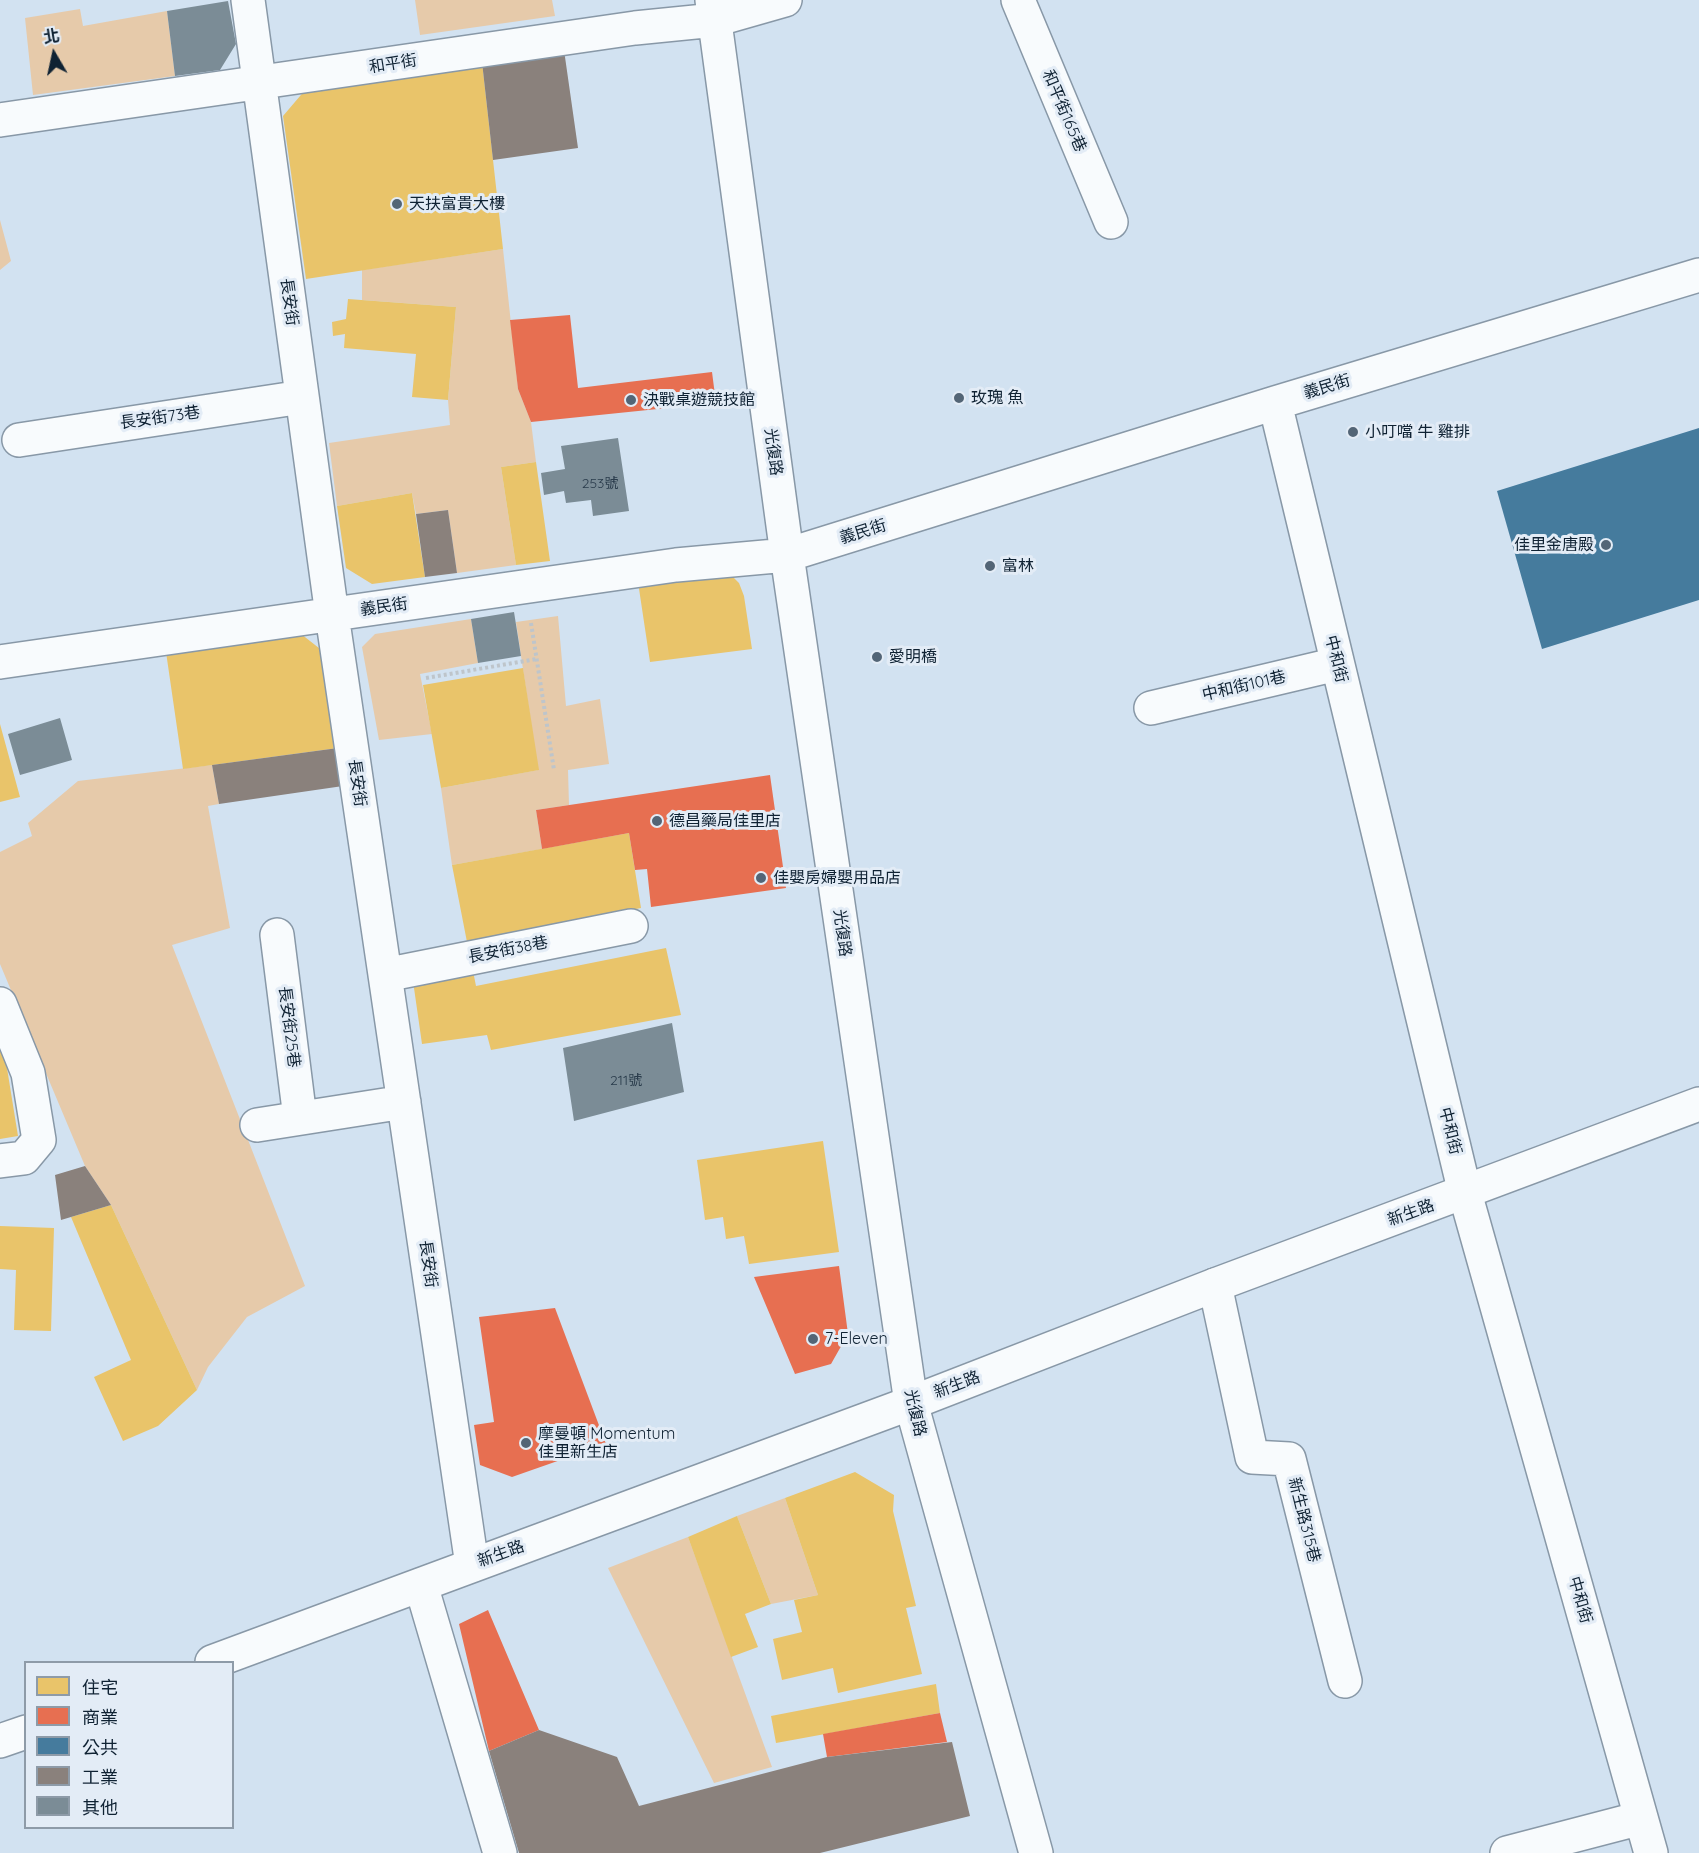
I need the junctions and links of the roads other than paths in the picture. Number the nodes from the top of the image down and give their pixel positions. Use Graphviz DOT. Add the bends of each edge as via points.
graph roads {
  1 [pos="248,0"];
  2 [pos="784,0"];
  3 [pos="1018,0"];
  4 [pos="713,10"];
  5 [pos="259,84"];
  6 [pos="0,120"];
  7 [pos="1110,222"];
  8 [pos="1699,275"];
  9 [pos="302,397"];
  10 [pos="1275,403"];
  11 [pos="19,440"];
  12 [pos="787,555"];
  13 [pos="332,615"];
  14 [pos="0,662"];
  15 [pos="1337,664"];
  16 [pos="1151,708"];
  17 [pos="631,926"];
  18 [pos="277,935"];
  19 [pos="385,975"];
  20 [pos="0,1004"];
  21 [pos="404,1102"];
  22 [pos="1699,1104"];
  23 [pos="300,1118"];
  24 [pos="257,1125"];
  25 [pos="0,1161"];
  26 [pos="1466,1193"];
  27 [pos="1215,1285"];
  28 [pos="911,1403"];
  29 [pos="472,1565"];
  30 [pos="421,1585"];
  31 [pos="215,1661"];
  32 [pos="1345,1682"];
  33 [pos="24,1733"];
  34 [pos="0,1741"];
  35 [pos="1641,1818"];
  36 [pos="500,1853"];
  37 [pos="1036,1853"];
  38 [pos="1507,1853"];
  39 [pos="1651,1853"];
  1 -- 5 [label="street, 長安街"];
  2 -- 4 [label="street, 和平街"];
  3 -- 7 [label="street, 和平街165巷"];
  4 -- 5 [label="street, 和平街" via="635,28"];
  4 -- 12 [label="street, 光復路"];
  5 -- 6 [label="street, 和平街"];
  5 -- 9 [label="street, 長安街"];
  8 -- 10 [label="street, 義民街"];
  9 -- 11 [label="street, 長安街73巷"];
  9 -- 13 [label="street, 長安街"];
  10 -- 12 [label="street, 義民街"];
  10 -- 15 [label="street, 中和街"];
  12 -- 13 [label="street, 義民街" via="676,565"];
  12 -- 28 [label="street, 光復路"];
  13 -- 14 [label="street, 義民街"];
  13 -- 19 [label="street, 長安街"];
  15 -- 16 [label="street, 中和街101巷"];
  15 -- 26 [label="street, 中和街"];
  17 -- 19 [label="street, 長安街38巷"];
  18 -- 23 [label="street, 長安街25巷"];
  19 -- 21 [label="street, 長安街"];
  20 -- 25 [label="street" via="27,1073 39,1140 24,1158"];
  21 -- 23 [label="street"];
  21 -- 29 [label="street, 長安街"];
  22 -- 26 [label="street, 新生路"];
  23 -- 24 [label="street"];
  26 -- 27 [label="street, 新生路"];
  26 -- 35 [label="street, 中和街"];
  27 -- 28 [label="street, 新生路"];
  27 -- 32 [label="street, 新生路315巷" via="1252,1457 1289,1459"];
  28 -- 29 [label="street, 新生路"];
  28 -- 37 [label="street, 光復路"];
  29 -- 30 [label="street, 新生路"];
  30 -- 31 [label="street, 新生路"];
  30 -- 36 [label="street"];
  33 -- 34 [label="street"];
  35 -- 38 [label="street"];
  35 -- 39 [label="street, 中和街"];
}
